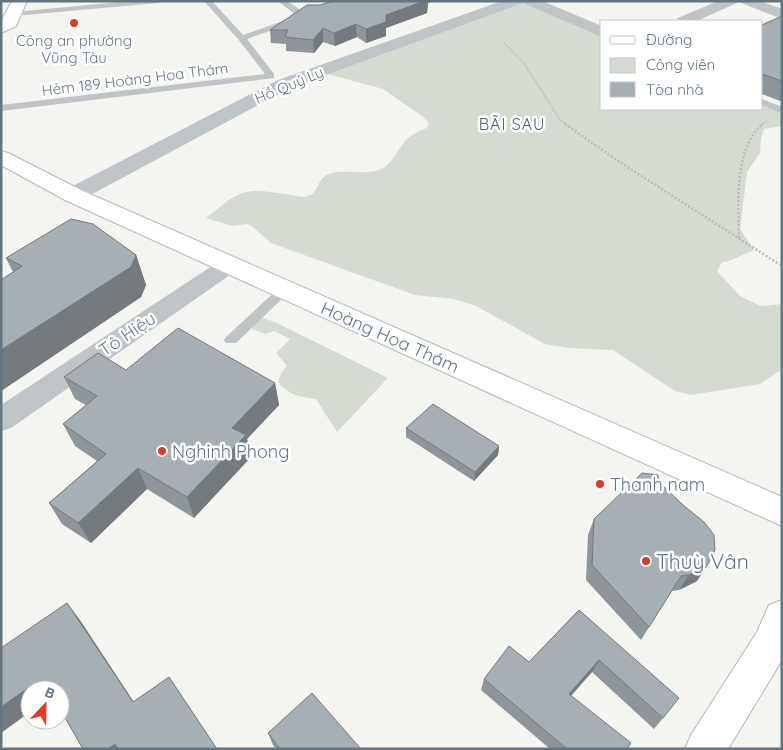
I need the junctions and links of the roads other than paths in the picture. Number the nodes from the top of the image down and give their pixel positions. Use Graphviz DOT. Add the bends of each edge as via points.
graph roads {
  1 [pos="158,1"];
  2 [pos="208,1"];
  3 [pos="282,1"];
  4 [pos="732,1"];
  5 [pos="745,1"];
  6 [pos="517,2"];
  7 [pos="11,7"];
  8 [pos="782,14"];
  9 [pos="686,20"];
  10 [pos="1,27"];
  11 [pos="600,31"];
  12 [pos="241,37"];
  13 [pos="278,80"];
  14 [pos="763,102"];
  15 [pos="1,108"];
  16 [pos="782,111"];
  17 [pos="1,157"];
  18 [pos="73,195"];
  19 [pos="229,265"];
  20 [pos="284,290"];
  21 [pos="231,340"];
  22 [pos="1,420"];
  23 [pos="782,512"];
  24 [pos="782,617"];
  25 [pos="705,749"];
  1 -- 7 [label="lane"];
  2 -- 12 [label="lane"];
  3 -- 12 [label="lane" via="301,17"];
  4 -- 9 [label="street"];
  5 -- 8 [label="street"];
  6 -- 11 [label="street"];
  6 -- 13 [label="street, Hồ Quý Ly"];
  7 -- 10 [label="main road" via="10,23"];
  12 -- 13 [label="lane"];
  13 -- 15 [label="lane, Hẻm 189 Hoàng Hoa Thám"];
  13 -- 18 [label="street, Hồ Quý Ly"];
  14 -- 16 [label="lane"];
  17 -- 18 [label="main road, Hoàng Hoa Thám"];
  18 -- 19 [label="main road, Hoàng Hoa Thám"];
  19 -- 20 [label="main road, Hoàng Hoa Thám"];
  19 -- 22 [label="street, Tô Hiệu"];
  20 -- 21 [label="lane"];
  20 -- 23 [label="main road, Hoàng Hoa Thám"];
  24 -- 25 [label="main road" via="770,645"];
}
